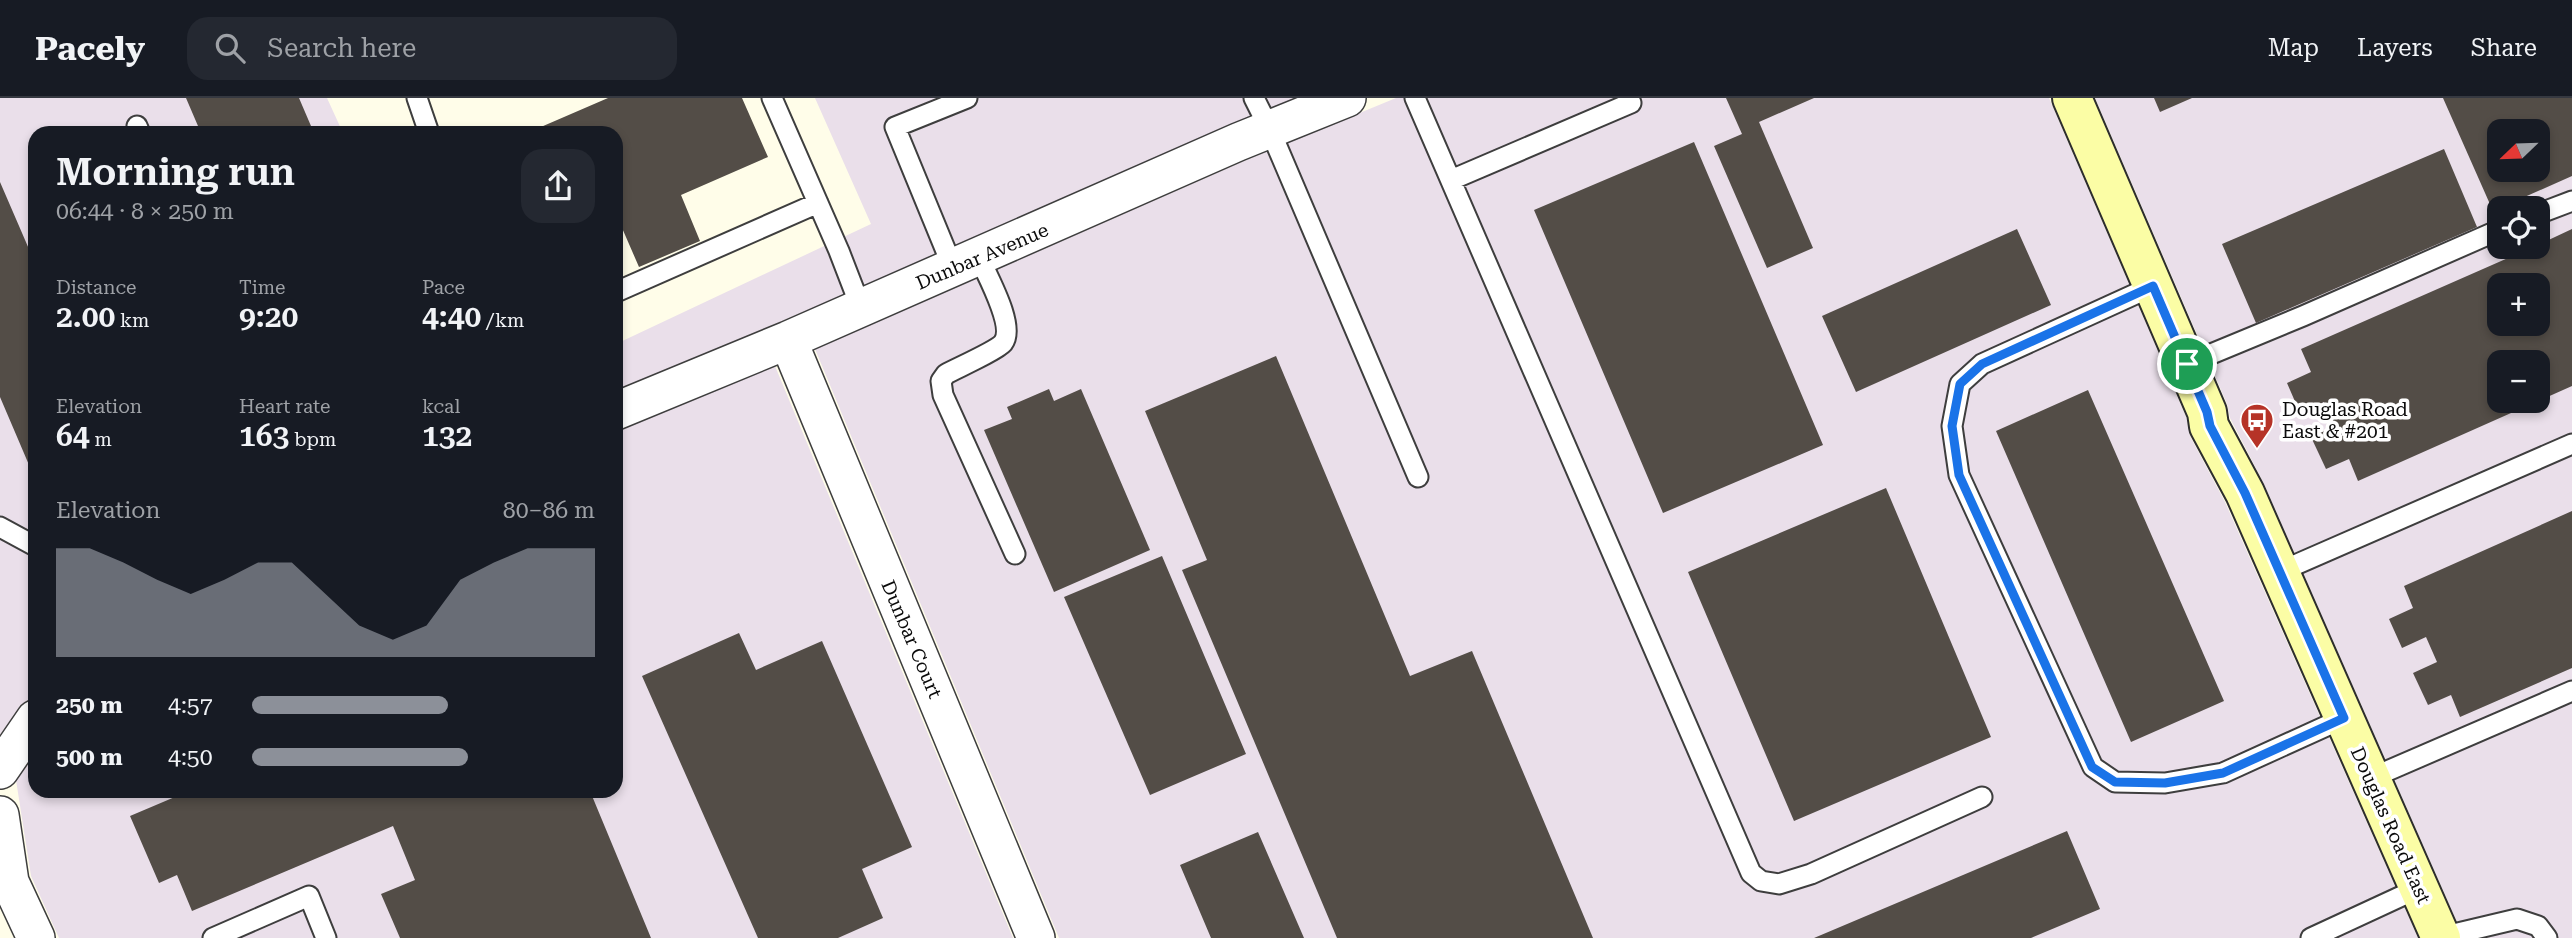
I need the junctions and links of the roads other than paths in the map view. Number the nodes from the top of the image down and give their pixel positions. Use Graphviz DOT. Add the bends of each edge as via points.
graph roads {
  1 [pos="416,98"];
  2 [pos="772,98"];
  3 [pos="967,98"];
  4 [pos="1347,98"];
  5 [pos="1415,98"];
  6 [pos="2072,98"];
  7 [pos="1631,103"];
  8 [pos="1262,114"];
  9 [pos="426,126"];
  10 [pos="1451,180"];
  11 [pos="2572,201"];
  12 [pos="818,204"];
  13 [pos="2550,210"];
  14 [pos="2487,235"];
  15 [pos="966,263"];
  16 [pos="2153,286"];
  17 [pos="623,289"];
  18 [pos="861,308"];
  19 [pos="788,340"];
  20 [pos="2187,364"];
  21 [pos="623,408"];
  22 [pos="2572,444"];
  23 [pos="1418,477"];
  24 [pos="0,527"];
  25 [pos="28,542"];
  26 [pos="1015,554"];
  27 [pos="2279,572"];
  28 [pos="2572,691"];
  29 [pos="2344,718"];
  30 [pos="28,729"];
  31 [pos="0,770"];
  32 [pos="2371,778"];
  33 [pos="1982,797"];
  34 [pos="0,815"];
  35 [pos="2419,888"];
  36 [pos="7,894"];
  37 [pos="2517,919"];
  38 [pos="36,938"];
  39 [pos="213,938"];
  40 [pos="326,938"];
  41 [pos="1036,938"];
  42 [pos="2311,938"];
  43 [pos="2441,938"];
  44 [pos="2526,938"];
  45 [pos="2547,938"];
  1 -- 9 [label="lane"];
  2 -- 12 [label="lane"];
  3 -- 15 [label="lane" via="895,127"];
  4 -- 8 [label="street, Dunbar Avenue"];
  5 -- 10 [label="lane"];
  6 -- 16 [label="street, Douglas Road East"];
  7 -- 10 [label="lane"];
  8 -- 15 [label="street, Dunbar Avenue"];
  8 -- 23 [label="lane"];
  10 -- 33 [label="lane" via="1751,873 1761,881 1779,884 1811,874"];
  11 -- 13 [label="lane"];
  12 -- 17 [label="lane"];
  12 -- 18 [label="lane"];
  14 -- 20 [label="lane"];
  15 -- 18 [label="street, Dunbar Avenue"];
  15 -- 26 [label="lane" via="1005,318 1008,334 1002,345 946,373 941,381 943,395"];
  16 -- 20 [label="street, Douglas Road East"];
  16 -- 29 [label="lane" via="1982,364 1960,384 1952,426 1959,475 2092,767 2115,782 2165,783 2223,773"];
  18 -- 19 [label="street, Dunbar Avenue"];
  19 -- 21 [label="street, Dunbar Avenue"];
  19 -- 41 [label="street, Dunbar Court"];
  20 -- 27 [label="street, Douglas Road East" via="2210,426"];
  22 -- 27 [label="lane"];
  24 -- 25 [label="lane"];
  27 -- 29 [label="street, Douglas Road East"];
  28 -- 32 [label="lane"];
  29 -- 32 [label="street, Douglas Road East"];
  30 -- 31 [label="street"];
  32 -- 35 [label="street, Douglas Road East"];
  34 -- 36 [label="street" via="10,882"];
  35 -- 42 [label="lane"];
  35 -- 43 [label="street, Douglas Road East"];
  36 -- 38 [label="street"];
  37 -- 43 [label="lane"];
  37 -- 44 [label="lane"];
  37 -- 45 [label="lane" via="2538,926"];
  39 -- 40 [label="lane" via="309,896"];
}
